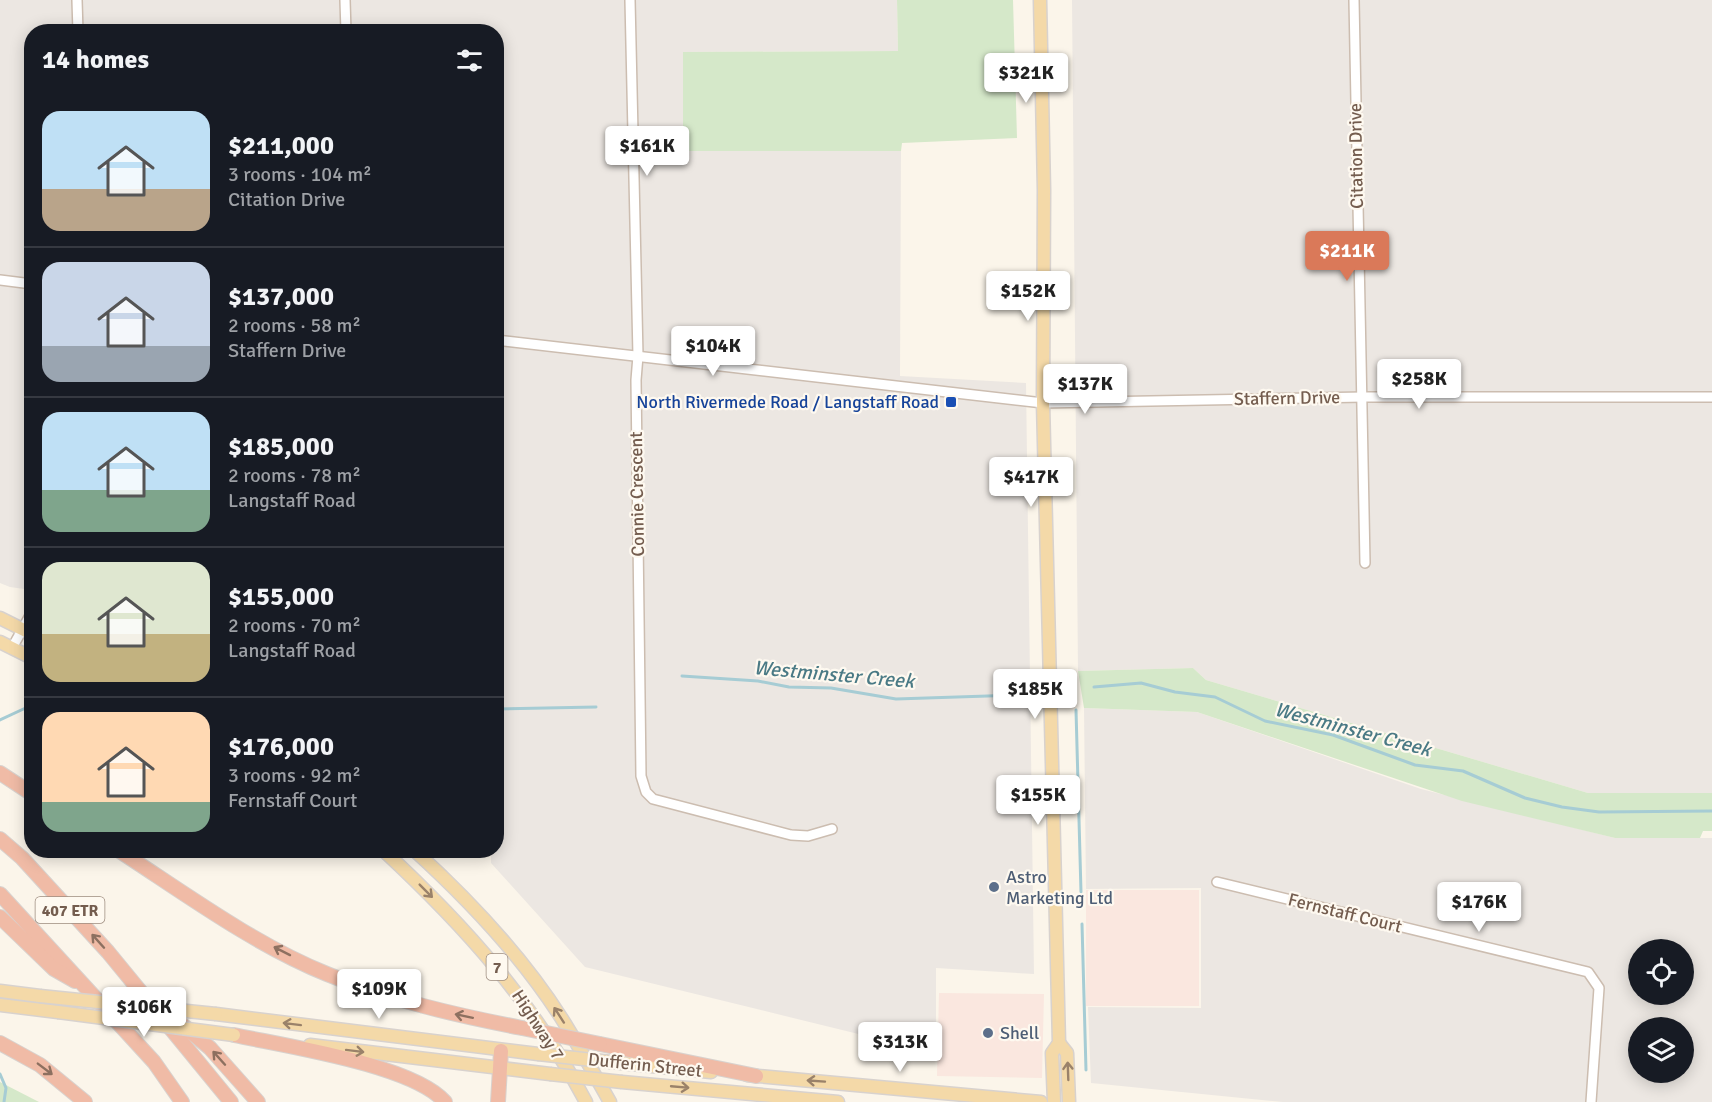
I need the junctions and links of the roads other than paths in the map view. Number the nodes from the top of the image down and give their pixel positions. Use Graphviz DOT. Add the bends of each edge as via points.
graph roads {
  1 [pos="78,0"];
  2 [pos="345,0"];
  3 [pos="630,0"];
  4 [pos="1040,0"];
  5 [pos="1354,0"];
  6 [pos="78,24"];
  7 [pos="346,24"];
  8 [pos="0,280"];
  9 [pos="24,283"];
  10 [pos="504,341"];
  11 [pos="638,356"];
  12 [pos="1364,397"];
  13 [pos="1712,397"];
  14 [pos="1043,403"];
  15 [pos="1365,563"];
  16 [pos="0,618"];
  17 [pos="24,630"];
  18 [pos="24,634"];
  19 [pos="0,642"];
  20 [pos="12,648"];
  21 [pos="24,654"];
  22 [pos="0,773"];
  23 [pos="24,789"];
  24 [pos="832,829"];
  25 [pos="0,839"];
  26 [pos="130,858"];
  27 [pos="391,858"];
  28 [pos="422,858"];
  29 [pos="1217,882"];
  30 [pos="0,894"];
  31 [pos="0,916"];
  32 [pos="136,986"];
  33 [pos="88,988"];
  34 [pos="0,991"];
  35 [pos="0,1005"];
  36 [pos="234,1035"];
  37 [pos="1059,1042"];
  38 [pos="0,1043"];
  39 [pos="501,1051"];
  40 [pos="501,1070"];
  41 [pos="756,1076"];
  42 [pos="85,1102"];
  43 [pos="182,1102"];
  44 [pos="231,1102"];
  45 [pos="258,1102"];
  46 [pos="445,1102"];
  47 [pos="498,1102"];
  48 [pos="586,1102"];
  49 [pos="610,1102"];
  50 [pos="838,1102"];
  51 [pos="1041,1102"];
  52 [pos="1054,1102"];
  53 [pos="1069,1102"];
  54 [pos="1591,1102"];
  1 -- 6 [label="street"];
  2 -- 7 [label="street"];
  3 -- 11 [label="street, Connie Crescent"];
  4 -- 14 [label="main road"];
  5 -- 12 [label="street, Citation Drive" via="1356,219"];
  8 -- 9 [label="street"];
  10 -- 11 [label="street, Staffern Drive"];
  11 -- 14 [label="street, Staffern Drive"];
  11 -- 24 [label="street, Connie Crescent" via="641,771 646,792 653,799 683,808 791,835 808,836"];
  12 -- 13 [label="street, Staffern Drive"];
  12 -- 14 [label="street, Staffern Drive"];
  12 -- 15 [label="street, Citation Drive"];
  14 -- 37 [label="main road"];
  16 -- 17 [label="main road"];
  18 -- 20 [label="street"];
  19 -- 20 [label="main road"];
  20 -- 21 [label="main road"];
  22 -- 23 [label="highway"];
  32 -- 25 [label="highway, 407 ETR, one-way" via="22,858"];
  41 -- 26 [label="highway, one-way, bridge" via="430,1009 326,974 226,922"];
  27 -- 48 [label="main road, Highway 7 / 7, one-way" via="446,911 515,989"];
  49 -- 28 [label="main road, Highway 7 / 7, one-way" via="562,1018 538,985 474,909"];
  29 -- 54 [label="street, Fernstaff Court" via="1588,972 1599,988"];
  30 -- 33 [label="highway, 407 ETR"];
  31 -- 33 [label="highway" via="54,969"];
  32 -- 44 [label="highway, 407 ETR"];
  45 -- 32 [label="highway, one-way" via="210,1048"];
  33 -- 43 [label="highway, 407 ETR" via="154,1062"];
  39 -- 34 [label="main road, Dufferin Street, one-way, bridge"];
  35 -- 36 [label="main road, Dufferin Street, bridge"];
  36 -- 40 [label="main road, Dufferin Street, one-way"];
  36 -- 46 [label="highway" via="382,1069 421,1083"];
  37 -- 52 [label="main road" via="1052,1053"];
  53 -- 37 [label="main road, one-way" via="1067,1053"];
  38 -- 42 [label="highway, one-way" via="40,1065"];
  39 -- 40 [label="highway"];
  39 -- 41 [label="main road, Dufferin Street, bridge"];
  40 -- 47 [label="highway"];
  40 -- 50 [label="main road, Dufferin Street, one-way, bridge"];
  51 -- 41 [label="main road, Dufferin Street, one-way"];
}
